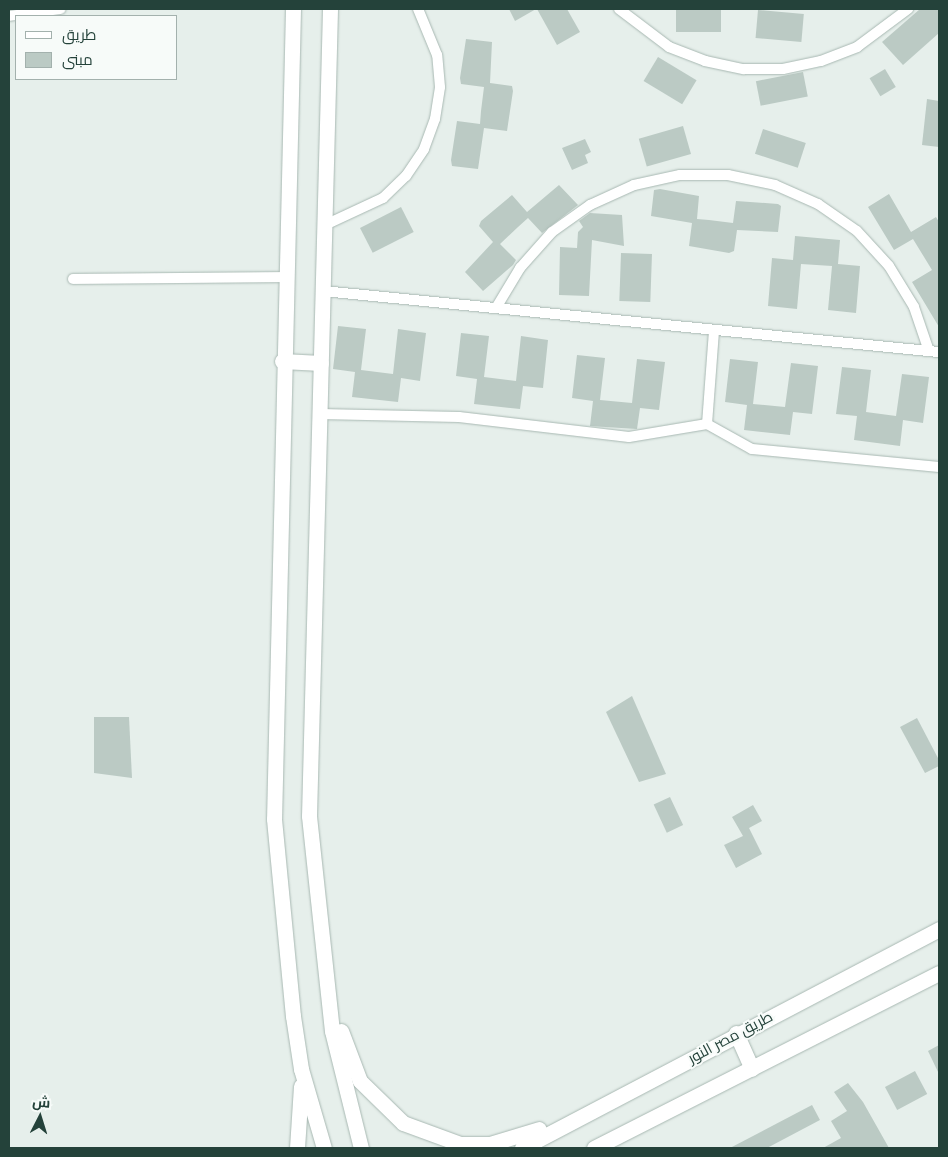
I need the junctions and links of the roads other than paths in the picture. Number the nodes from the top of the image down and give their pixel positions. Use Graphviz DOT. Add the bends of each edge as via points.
graph roads {
  1 [pos="61,9"];
  2 [pos="293,9"];
  3 [pos="330,9"];
  4 [pos="418,9"];
  5 [pos="619,9"];
  6 [pos="908,9"];
  7 [pos="16,15"];
  8 [pos="325,225"];
  9 [pos="285,277"];
  10 [pos="73,278"];
  11 [pos="323,291"];
  12 [pos="496,308"];
  13 [pos="714,330"];
  14 [pos="934,351"];
  15 [pos="282,361"];
  16 [pos="321,363"];
  17 [pos="320,414"];
  18 [pos="707,424"];
  19 [pos="939,467"];
  20 [pos="939,929"];
  21 [pos="939,973"];
  22 [pos="327,993"];
  23 [pos="736,1033"];
  24 [pos="302,1069"];
  25 [pos="752,1069"];
  26 [pos="582,1119"];
  27 [pos="297,1148"];
  28 [pos="324,1148"];
  29 [pos="361,1148"];
  30 [pos="522,1148"];
  31 [pos="594,1148"];
  1 -- 7 [label="street"];
  2 -- 9 [label="street"];
  3 -- 8 [label="street"];
  4 -- 8 [label="street" via="437,55 440,87 435,119 424,149 406,176 383,198"];
  5 -- 6 [label="street" via="669,47 705,61 744,69 783,69 821,61 858,47"];
  8 -- 11 [label="street"];
  9 -- 10 [label="street"];
  9 -- 15 [label="street"];
  11 -- 12 [label="street"];
  11 -- 16 [label="street"];
  12 -- 13 [label="street"];
  12 -- 14 [label="street" via="520,268 552,232 590,204 643,183 680,175 728,175 775,184 818,204 857,231 889,266 914,307"];
  13 -- 14 [label="street"];
  13 -- 18 [label="street"];
  15 -- 16 [label="street"];
  15 -- 24 [label="street" via="274,819"];
  16 -- 17 [label="street"];
  17 -- 18 [label="street" via="460,418 628,437"];
  17 -- 22 [label="street" via="309,816"];
  18 -- 19 [label="street" via="752,449"];
  20 -- 23 [label="street, طريق مصر النور"];
  21 -- 25 [label="street"];
  22 -- 26 [label="street" via="360,1081 403,1124 460,1144 490,1144"];
  22 -- 29 [label="street" via="338,1068"];
  23 -- 25 [label="street"];
  23 -- 26 [label="street, طريق مصر النور"];
  24 -- 27 [label="street"];
  24 -- 28 [label="street"];
  25 -- 31 [label="street"];
  26 -- 30 [label="street, طريق مصر النور"];
}
